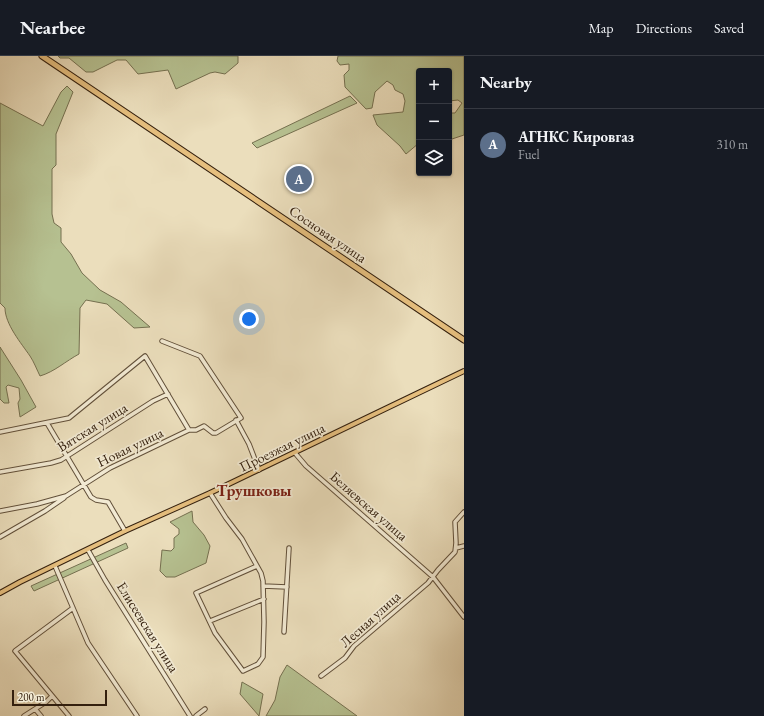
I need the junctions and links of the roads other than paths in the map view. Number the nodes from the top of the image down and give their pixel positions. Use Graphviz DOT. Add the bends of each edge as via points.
graph roads {
  1 [pos="42,56"];
  2 [pos="464,340"];
  3 [pos="162,341"];
  4 [pos="464,372"];
  5 [pos="168,394"];
  6 [pos="236,420"];
  7 [pos="47,423"];
  8 [pos="189,430"];
  9 [pos="0,432"];
  10 [pos="295,453"];
  11 [pos="68,456"];
  12 [pos="259,470"];
  13 [pos="0,472"];
  14 [pos="83,484"];
  15 [pos="210,493"];
  16 [pos="66,496"];
  17 [pos="0,511"];
  18 [pos="464,512"];
  19 [pos="125,531"];
  20 [pos="0,537"];
  21 [pos="464,546"];
  22 [pos="289,548"];
  23 [pos="456,548"];
  24 [pos="88,550"];
  25 [pos="55,566"];
  26 [pos="257,566"];
  27 [pos="432,576"];
  28 [pos="263,586"];
  29 [pos="287,587"];
  30 [pos="0,593"];
  31 [pos="264,599"];
  32 [pos="73,608"];
  33 [pos="464,617"];
  34 [pos="210,621"];
  35 [pos="284,632"];
  36 [pos="321,676"];
  37 [pos="52,696"];
  38 [pos="35,709"];
  39 [pos="206,709"];
  40 [pos="24,716"];
  41 [pos="41,716"];
  42 [pos="69,716"];
  43 [pos="137,716"];
  44 [pos="190,716"];
  45 [pos="196,716"];
  1 -- 2 [label="highway, Сосновая улица"];
  3 -- 6 [label="street" via="200,356 241,418"];
  4 -- 10 [label="main road, Проезжая улица"];
  5 -- 7 [label="street" via="145,356 69,418"];
  5 -- 8 [label="street"];
  5 -- 11 [label="street, Вятская улица"];
  6 -- 8 [label="street" via="216,433 204,426"];
  6 -- 12 [label="street"];
  7 -- 9 [label="street"];
  7 -- 11 [label="street"];
  8 -- 14 [label="street, Новая улица" via="110,468"];
  10 -- 12 [label="main road, Проезжая улица"];
  10 -- 27 [label="street, Беляевская улица" via="306,466"];
  11 -- 13 [label="street, Вятская улица" via="51,464"];
  11 -- 14 [label="street"];
  12 -- 15 [label="main road, Проезжая улица"];
  14 -- 16 [label="street, Новая улица"];
  14 -- 19 [label="street" via="93,499 108,502"];
  15 -- 19 [label="main road, Проезжая улица"];
  15 -- 26 [label="street" via="242,539"];
  16 -- 17 [label="street, Новая улица"];
  16 -- 20 [label="street"];
  18 -- 23 [label="street" via="455,522"];
  19 -- 24 [label="main road, Проезжая улица"];
  21 -- 23 [label="street"];
  22 -- 29 [label="street"];
  23 -- 27 [label="street, Лесная улица" via="452,556"];
  24 -- 25 [label="main road, Проезжая улица"];
  24 -- 44 [label="street, Елисеевская улица"];
  25 -- 30 [label="main road, Проезжая улица"];
  25 -- 32 [label="street"];
  26 -- 28 [label="street" via="264,581"];
  26 -- 34 [label="street" via="196,593"];
  27 -- 33 [label="street, Беляевская улица"];
  27 -- 36 [label="street, Лесная улица" via="428,583 354,646 345,658"];
  28 -- 29 [label="street"];
  28 -- 31 [label="street"];
  29 -- 35 [label="street"];
  31 -- 34 [label="street"];
  31 -- 34 [label="street" via="263,657 258,664 243,671 215,633"];
  32 -- 37 [label="street" via="15,651"];
  32 -- 43 [label="street" via="88,644"];
  37 -- 38 [label="street"];
  37 -- 42 [label="street"];
  38 -- 40 [label="street"];
  38 -- 41 [label="street"];
  39 -- 45 [label="street"];
}
